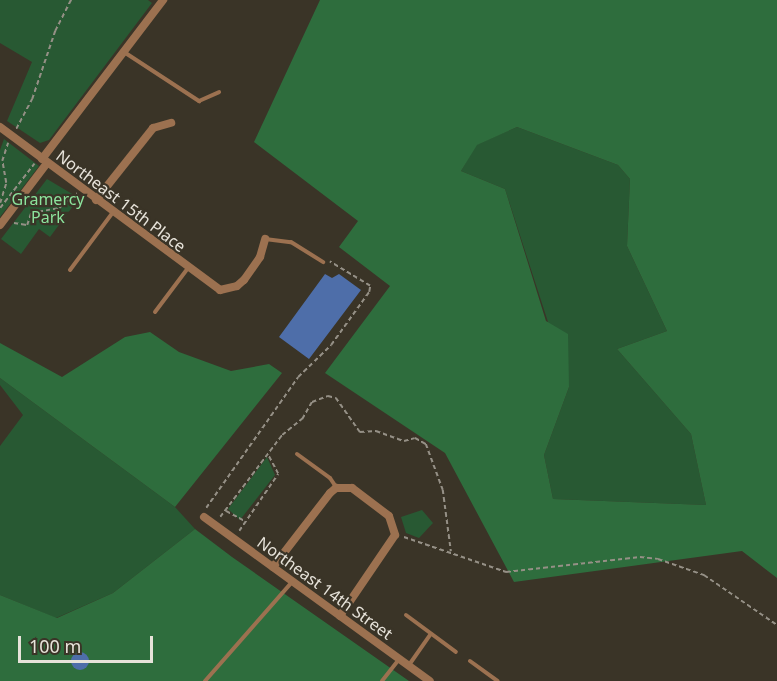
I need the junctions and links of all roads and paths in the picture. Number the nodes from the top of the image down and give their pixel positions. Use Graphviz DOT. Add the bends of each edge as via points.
graph roads {
  1 [pos="71,0"];
  2 [pos="163,0"];
  3 [pos="124,51"];
  4 [pos="219,92"];
  5 [pos="171,123"];
  6 [pos="0,127"];
  7 [pos="12,136"];
  8 [pos="43,160"];
  9 [pos="80,188"];
  10 [pos="96,200"];
  11 [pos="0,203"];
  12 [pos="0,208"];
  13 [pos="113,212"];
  14 [pos="6,217"];
  15 [pos="0,225"];
  16 [pos="265,239"];
  17 [pos="323,262"];
  18 [pos="188,268"];
  19 [pos="70,270"];
  20 [pos="155,312"];
  21 [pos="267,453"];
  22 [pos="297,454"];
  23 [pos="336,488"];
  24 [pos="225,511"];
  25 [pos="204,517"];
  26 [pos="218,520"];
  27 [pos="246,521"];
  28 [pos="237,534"];
  29 [pos="402,536"];
  30 [pos="451,551"];
  31 [pos="273,567"];
  32 [pos="293,581"];
  33 [pos="406,615"];
  34 [pos="340,616"];
  35 [pos="777,625"];
  36 [pos="431,634"];
  37 [pos="456,652"];
  38 [pos="399,658"];
  39 [pos="470,661"];
  40 [pos="409,665"];
  41 [pos="490,679"];
  42 [pos="205,681"];
  43 [pos="382,681"];
  44 [pos="430,681"];
  45 [pos="498,681"];
  1 -- 7 [label="path" via="55,31 32,99"];
  2 -- 3 [label="street"];
  3 -- 4 [label="lane" via="199,101"];
  3 -- 8 [label="street"];
  5 -- 10 [label="street" via="153,128"];
  6 -- 7 [label="street, Northeast 15th Place"];
  7 -- 8 [label="street, Northeast 15th Place"];
  7 -- 11 [label="path" via="2,161 6,183"];
  8 -- 9 [label="street, Northeast 15th Place"];
  8 -- 12 [label="path"];
  8 -- 14 [label="street"];
  9 -- 10 [label="street, Northeast 15th Place"];
  9 -- 14 [label="path" via="59,208 31,213 27,225 16,225"];
  10 -- 13 [label="street, Northeast 15th Place"];
  13 -- 18 [label="street, Northeast 15th Place"];
  13 -- 19 [label="lane"];
  14 -- 15 [label="street"];
  16 -- 17 [label="lane" via="291,242"];
  16 -- 18 [label="street, Northeast 15th Place" via="260,257 237,286 229,290 212,286"];
  17 -- 25 [label="path" via="333,262 360,279 370,286 369,292 332,345 298,377 214,494"];
  18 -- 20 [label="lane"];
  21 -- 24 [label="path"];
  21 -- 27 [label="path" via="278,474"];
  21 -- 30 [label="path" via="312,402 328,396 336,398 360,432 376,431 404,441 415,438 426,444 443,490"];
  22 -- 23 [label="lane" via="330,478"];
  23 -- 31 [label="street"];
  23 -- 34 [label="street" via="352,488 389,516 396,531 390,546"];
  24 -- 26 [label="path"];
  24 -- 27 [label="path"];
  25 -- 31 [label="street, Northeast 14th Street"];
  27 -- 28 [label="path"];
  29 -- 30 [label="path"];
  30 -- 35 [label="path" via="506,572 640,557 658,559 704,576"];
  31 -- 32 [label="street, Northeast 14th Street"];
  32 -- 34 [label="street, Northeast 14th Street"];
  32 -- 42 [label="lane"];
  33 -- 36 [label="lane"];
  34 -- 38 [label="street, Northeast 14th Street"];
  36 -- 37 [label="lane"];
  36 -- 40 [label="lane"];
  38 -- 40 [label="street, Northeast 14th Street"];
  38 -- 43 [label="lane"];
  39 -- 41 [label="lane"];
  40 -- 44 [label="street, Northeast 14th Street"];
  41 -- 45 [label="lane"];
}
